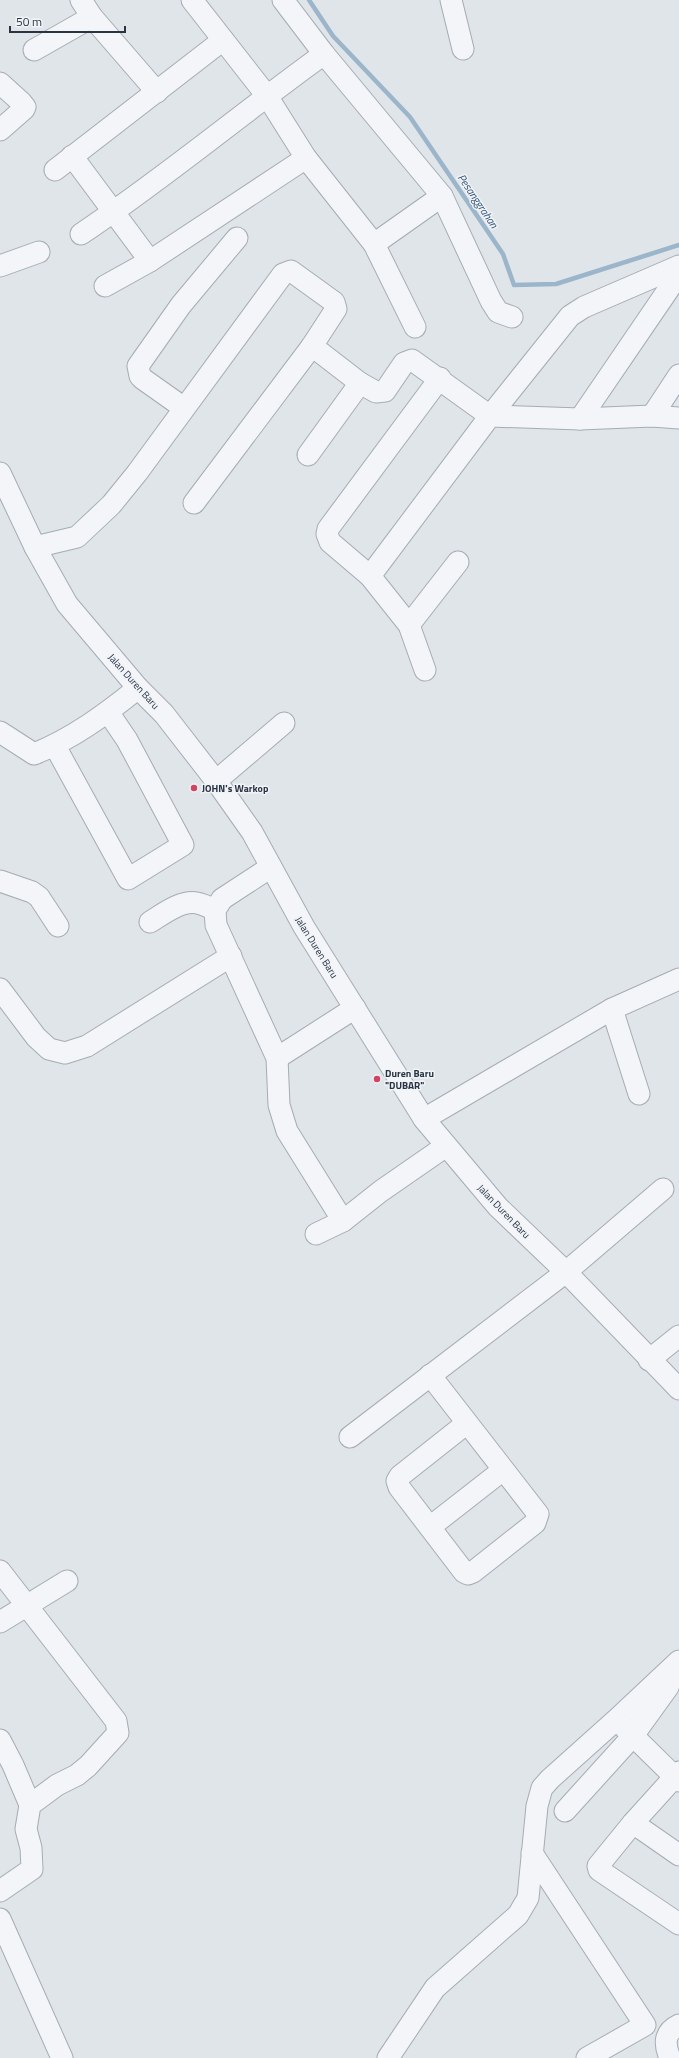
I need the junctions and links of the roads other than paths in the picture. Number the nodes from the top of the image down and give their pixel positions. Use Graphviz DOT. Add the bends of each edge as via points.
graph roads {
  1 [pos="81,0"];
  2 [pos="192,0"];
  3 [pos="283,0"];
  4 [pos="451,0"];
  5 [pos="92,17"];
  6 [pos="223,40"];
  7 [pos="463,48"];
  8 [pos="34,50"];
  9 [pos="324,54"];
  10 [pos="0,83"];
  11 [pos="157,92"];
  12 [pos="267,96"];
  13 [pos="2,129"];
  14 [pos="72,156"];
  15 [pos="306,158"];
  16 [pos="55,170"];
  17 [pos="442,196"];
  18 [pos="114,212"];
  19 [pos="81,234"];
  20 [pos="237,238"];
  21 [pos="374,244"];
  22 [pos="39,252"];
  23 [pos="150,261"];
  24 [pos="0,266"];
  25 [pos="679,266"];
  26 [pos="679,274"];
  27 [pos="105,286"];
  28 [pos="512,317"];
  29 [pos="415,327"];
  30 [pos="312,346"];
  31 [pos="679,375"];
  32 [pos="440,378"];
  33 [pos="360,383"];
  34 [pos="184,408"];
  35 [pos="490,416"];
  36 [pos="652,416"];
  37 [pos="679,418"];
  38 [pos="580,419"];
  39 [pos="308,455"];
  40 [pos="0,473"];
  41 [pos="194,503"];
  42 [pos="35,547"];
  43 [pos="458,562"];
  44 [pos="370,576"];
  45 [pos="409,625"];
  46 [pos="425,670"];
  47 [pos="138,688"];
  48 [pos="108,712"];
  49 [pos="284,723"];
  50 [pos="0,732"];
  51 [pos="55,746"];
  52 [pos="216,781"];
  53 [pos="271,867"];
  54 [pos="0,881"];
  55 [pos="215,910"];
  56 [pos="150,922"];
  57 [pos="58,926"];
  58 [pos="231,956"];
  59 [pos="679,979"];
  60 [pos="0,989"];
  61 [pos="355,1008"];
  62 [pos="612,1009"];
  63 [pos="277,1058"];
  64 [pos="639,1094"];
  65 [pos="424,1119"];
  66 [pos="446,1146"];
  67 [pos="663,1188"];
  68 [pos="342,1221"];
  69 [pos="316,1234"];
  70 [pos="566,1272"];
  71 [pos="679,1336"];
  72 [pos="649,1360"];
  73 [pos="430,1375"];
  74 [pos="679,1389"];
  75 [pos="467,1423"];
  76 [pos="350,1437"];
  77 [pos="503,1470"];
  78 [pos="430,1527"];
  79 [pos="0,1571"];
  80 [pos="67,1580"];
  81 [pos="28,1605"];
  82 [pos="0,1622"];
  83 [pos="679,1661"];
  84 [pos="617,1719"];
  85 [pos="632,1737"];
  86 [pos="0,1740"];
  87 [pos="677,1777"];
  88 [pos="30,1805"];
  89 [pos="566,1811"];
  90 [pos="633,1823"];
  91 [pos="532,1853"];
  92 [pos="679,1855"];
  93 [pos="0,1891"];
  94 [pos="0,1919"];
  95 [pos="679,1924"];
  96 [pos="679,2025"];
  97 [pos="62,2058"];
  98 [pos="388,2058"];
  99 [pos="588,2058"];
  100 [pos="670,2058"];
  1 -- 5 [label="street"];
  2 -- 6 [label="street"];
  3 -- 9 [label="street"];
  4 -- 7 [label="street"];
  5 -- 8 [label="street"];
  5 -- 11 [label="street"];
  6 -- 11 [label="street"];
  6 -- 12 [label="street"];
  9 -- 12 [label="street"];
  9 -- 17 [label="street"];
  10 -- 13 [label="street" via="23,103 24,110"];
  11 -- 14 [label="street"];
  12 -- 15 [label="street"];
  12 -- 18 [label="street"];
  14 -- 16 [label="street"];
  14 -- 18 [label="street"];
  15 -- 21 [label="street"];
  15 -- 23 [label="street"];
  17 -- 21 [label="street"];
  17 -- 28 [label="street" via="491,300 498,312"];
  18 -- 19 [label="street"];
  18 -- 23 [label="street"];
  20 -- 34 [label="street" via="182,305 138,366 143,379"];
  21 -- 29 [label="street"];
  22 -- 24 [label="street"];
  23 -- 27 [label="street"];
  25 -- 35 [label="street" via="584,307 570,316"];
  26 -- 38 [label="street"];
  30 -- 33 [label="street"];
  30 -- 34 [label="street" via="336,309 336,305 291,271 287,271"];
  30 -- 41 [label="street"];
  31 -- 36 [label="street"];
  32 -- 33 [label="street" via="416,361 409,360 404,363 388,388 382,392 376,392"];
  32 -- 35 [label="street"];
  32 -- 44 [label="street" via="328,529 330,542"];
  33 -- 39 [label="street"];
  34 -- 42 [label="street" via="137,473 97,519 77,537"];
  35 -- 38 [label="street"];
  35 -- 44 [label="street"];
  36 -- 37 [label="street"];
  36 -- 38 [label="street"];
  40 -- 42 [label="street, Jalan Duren Baru"];
  42 -- 47 [label="street, Jalan Duren Baru" via="67,604"];
  43 -- 45 [label="street"];
  44 -- 45 [label="street"];
  45 -- 46 [label="street"];
  47 -- 48 [label="street"];
  47 -- 52 [label="street, Jalan Duren Baru" via="164,714"];
  48 -- 51 [label="street"];
  48 -- 51 [label="street" via="127,740 183,845 128,879"];
  49 -- 52 [label="street"];
  50 -- 51 [label="street" via="34,754"];
  52 -- 53 [label="street, Jalan Duren Baru" via="252,832"];
  53 -- 55 [label="street" via="229,893 217,904"];
  53 -- 61 [label="street, Jalan Duren Baru" via="304,927"];
  54 -- 57 [label="street" via="39,897"];
  55 -- 56 [label="street" via="196,903 186,904"];
  55 -- 58 [label="street" via="216,925"];
  58 -- 60 [label="street" via="87,1046 65,1053 49,1049 36,1037"];
  58 -- 63 [label="street"];
  59 -- 62 [label="street"];
  61 -- 63 [label="street"];
  61 -- 65 [label="street, Jalan Duren Baru"];
  62 -- 64 [label="street"];
  62 -- 65 [label="street"];
  63 -- 68 [label="street" via="279,1105 287,1132"];
  65 -- 66 [label="street, Jalan Duren Baru"];
  66 -- 68 [label="street"];
  66 -- 70 [label="street, Jalan Duren Baru" via="498,1207"];
  67 -- 70 [label="street"];
  68 -- 69 [label="street"];
  70 -- 72 [label="street, Jalan Duren Baru"];
  70 -- 73 [label="street"];
  71 -- 72 [label="street"];
  72 -- 74 [label="street, Jalan Duren Baru"];
  73 -- 75 [label="street"];
  73 -- 76 [label="street"];
  75 -- 77 [label="street"];
  75 -- 78 [label="street" via="397,1481"];
  77 -- 78 [label="street"];
  77 -- 78 [label="street" via="538,1514 538,1519 474,1572 464,1572"];
  79 -- 81 [label="street"];
  80 -- 81 [label="street"];
  81 -- 82 [label="street"];
  81 -- 88 [label="street" via="118,1727 118,1733 113,1740 88,1766"];
  83 -- 84 [label="street"];
  83 -- 85 [label="street" via="668,1687"];
  84 -- 85 [label="street"];
  84 -- 91 [label="street" via="542,1788 537,1806"];
  85 -- 87 [label="street"];
  85 -- 89 [label="street"];
  86 -- 88 [label="street" via="14,1765"];
  87 -- 90 [label="street"];
  88 -- 93 [label="street" via="26,1829 31,1848 32,1869"];
  90 -- 92 [label="street"];
  90 -- 95 [label="street" via="598,1864 598,1868"];
  91 -- 98 [label="street" via="525,1907 435,1988"];
  91 -- 99 [label="street" via="645,2025"];
  94 -- 97 [label="street"];
  96 -- 100 [label="street" via="667,2034 665,2042"];
}
